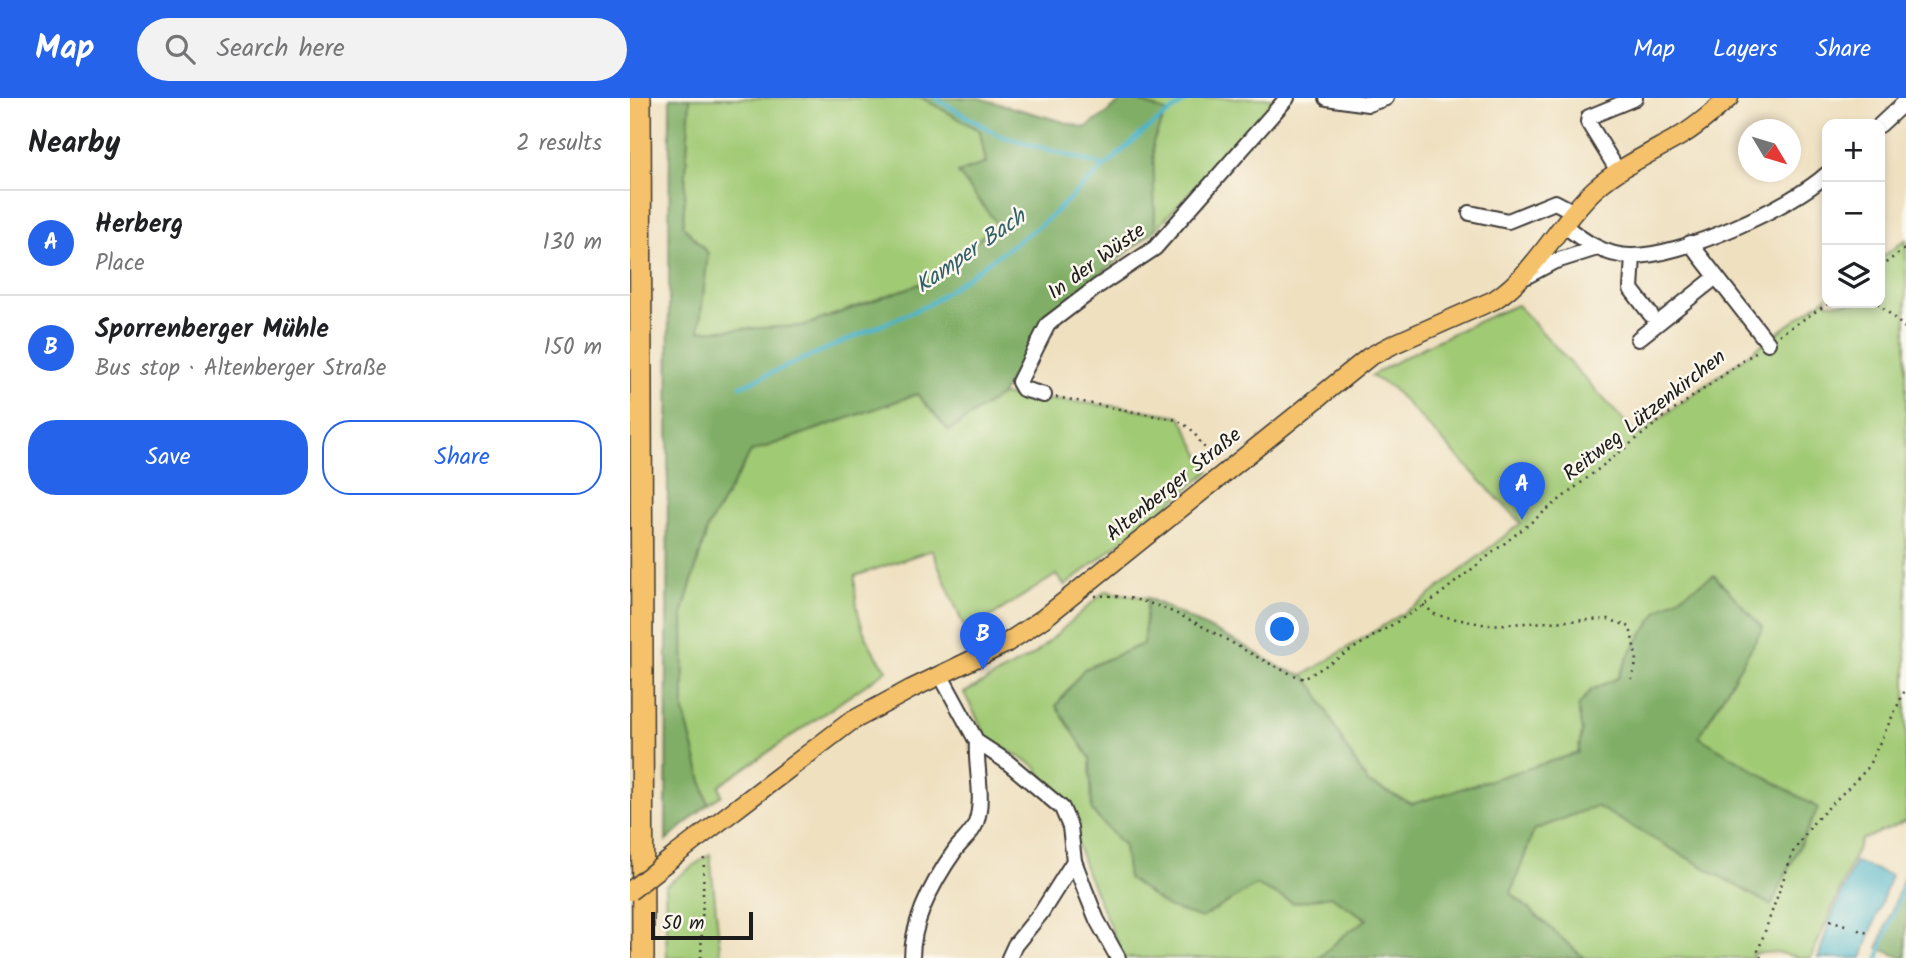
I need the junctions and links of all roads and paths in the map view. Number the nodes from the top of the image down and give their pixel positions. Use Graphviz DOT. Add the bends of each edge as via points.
graph roads {
  1 [pos="639,98"];
  2 [pos="1287,98"];
  3 [pos="1327,98"];
  4 [pos="1386,98"];
  5 [pos="1635,98"];
  6 [pos="1728,98"];
  7 [pos="1906,101"];
  8 [pos="1885,120"];
  9 [pos="1618,172"];
  10 [pos="1822,178"];
  11 [pos="1470,213"];
  12 [pos="1569,218"];
  13 [pos="1690,243"];
  14 [pos="1597,248"];
  15 [pos="1906,248"];
  16 [pos="1633,256"];
  17 [pos="1885,263"];
  18 [pos="1716,277"];
  19 [pos="1520,280"];
  20 [pos="1822,308"];
  21 [pos="1884,308"];
  22 [pos="1651,315"];
  23 [pos="1906,328"];
  24 [pos="1637,340"];
  25 [pos="1768,343"];
  26 [pos="1044,395"];
  27 [pos="1224,475"];
  28 [pos="1081,588"];
  29 [pos="1423,605"];
  30 [pos="941,676"];
  31 [pos="1631,679"];
  32 [pos="1906,688"];
  33 [pos="977,742"];
  34 [pos="695,839"];
  35 [pos="1074,861"];
  36 [pos="630,891"];
  37 [pos="1830,920"];
  38 [pos="1848,926"];
  39 [pos="1858,930"];
  40 [pos="1871,934"];
  41 [pos="643,958"];
  42 [pos="701,958"];
  43 [pos="912,958"];
  44 [pos="1009,958"];
  45 [pos="1118,958"];
  46 [pos="1761,958"];
  1 -- 41 [label="highway"];
  2 -- 26 [label="street, In der Wüste" via="1155,248 1048,324 1018,382"];
  3 -- 4 [label="street" via="1368,104"];
  5 -- 9 [label="street" via="1589,117"];
  6 -- 9 [label="main road, Altenberger Straße" via="1695,127"];
  7 -- 8 [label="street"];
  9 -- 12 [label="main road, Altenberger Straße"];
  10 -- 13 [label="street" via="1780,207"];
  11 -- 12 [label="street" via="1508,220 1555,202"];
  12 -- 14 [label="street"];
  12 -- 19 [label="main road, Altenberger Straße"];
  13 -- 16 [label="street"];
  13 -- 18 [label="street"];
  14 -- 16 [label="street"];
  14 -- 19 [label="street" via="1553,262"];
  15 -- 17 [label="path"];
  16 -- 22 [label="street" via="1631,289"];
  18 -- 24 [label="street"];
  18 -- 25 [label="street"];
  19 -- 27 [label="main road, Altenberger Straße" via="1494,300 1369,357"];
  20 -- 25 [label="path, Reitweg Lützenkirchen"];
  21 -- 23 [label="path"];
  25 -- 29 [label="path, Reitweg Lützenkirchen" via="1663,418"];
  26 -- 27 [label="path" via="1177,420 1191,429"];
  27 -- 28 [label="main road, Altenberger Straße"];
  28 -- 29 [label="path, Reitweg Lützenkirchen" via="1093,597 1111,595 1157,604 1304,680"];
  28 -- 30 [label="main road, Altenberger Straße" via="1005,644"];
  29 -- 31 [label="path" via="1436,615 1487,625 1608,619 1630,627 1637,660"];
  30 -- 33 [label="street"];
  30 -- 34 [label="main road, Altenberger Straße" via="850,722"];
  32 -- 46 [label="path" via="1867,769 1814,822 1793,852 1758,951"];
  33 -- 35 [label="street" via="1062,808 1070,827"];
  33 -- 43 [label="street" via="975,825 947,863 918,917"];
  34 -- 36 [label="main road, Altenberger Straße, bridge"];
  34 -- 42 [label="path" via="704,860"];
  35 -- 44 [label="street"];
  35 -- 45 [label="street"];
  37 -- 38 [label="path"];
  39 -- 40 [label="path"];
}
